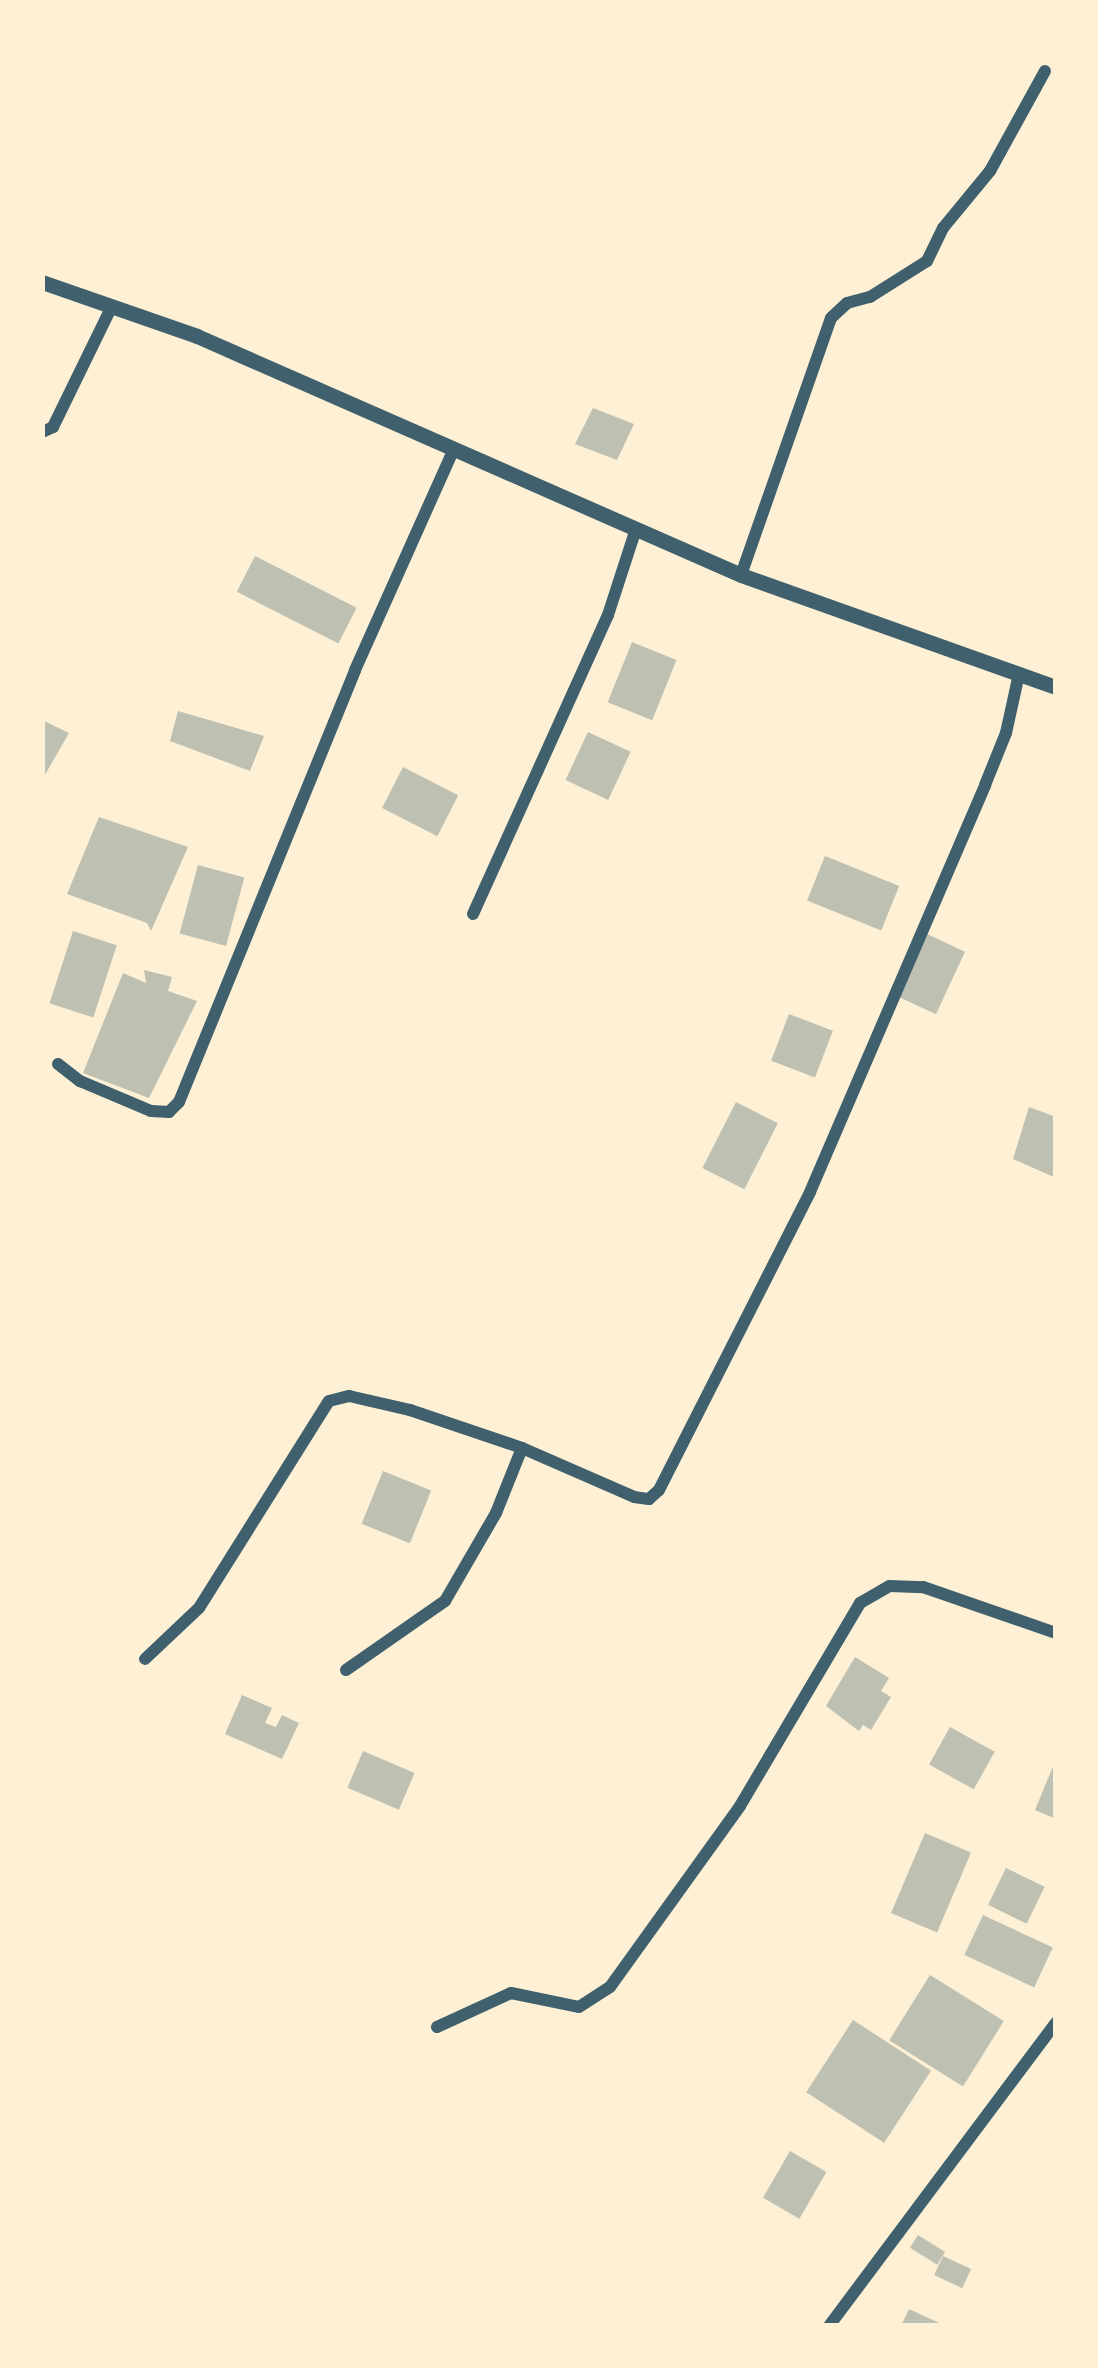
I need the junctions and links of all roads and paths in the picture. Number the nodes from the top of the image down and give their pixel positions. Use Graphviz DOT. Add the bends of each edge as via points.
graph roads {
  1 [pos="1045,71"];
  2 [pos="42,282"];
  3 [pos="112,306"];
  4 [pos="42,432"];
  5 [pos="454,449"];
  6 [pos="636,529"];
  7 [pos="741,575"];
  8 [pos="1018,674"];
  9 [pos="1056,687"];
  10 [pos="473,914"];
  11 [pos="58,1064"];
  12 [pos="523,1448"];
  13 [pos="1056,1633"];
  14 [pos="145,1659"];
  15 [pos="346,1670"];
  16 [pos="1056,2023"];
  17 [pos="437,2027"];
  18 [pos="830,2326"];
  1 -- 7 [label="street" via="990,171 927,261 831,318"];
  2 -- 3 [label="street"];
  3 -- 4 [label="street" via="53,427"];
  3 -- 5 [label="street"];
  5 -- 6 [label="street"];
  5 -- 11 [label="street" via="346,689 179,1102 169,1112 151,1112"];
  6 -- 7 [label="street"];
  6 -- 10 [label="street" via="608,615"];
  7 -- 8 [label="street"];
  8 -- 9 [label="street"];
  8 -- 12 [label="street" via="986,785 810,1192 659,1490 634,1497"];
  12 -- 14 [label="street" via="410,1409 349,1396 329,1401 199,1608"];
  12 -- 15 [label="street" via="445,1600"];
  13 -- 17 [label="street" via="923,1587 890,1586 860,1604 740,1806 610,1987 579,2007 511,1993"];
  16 -- 18 [label="street"];
}
